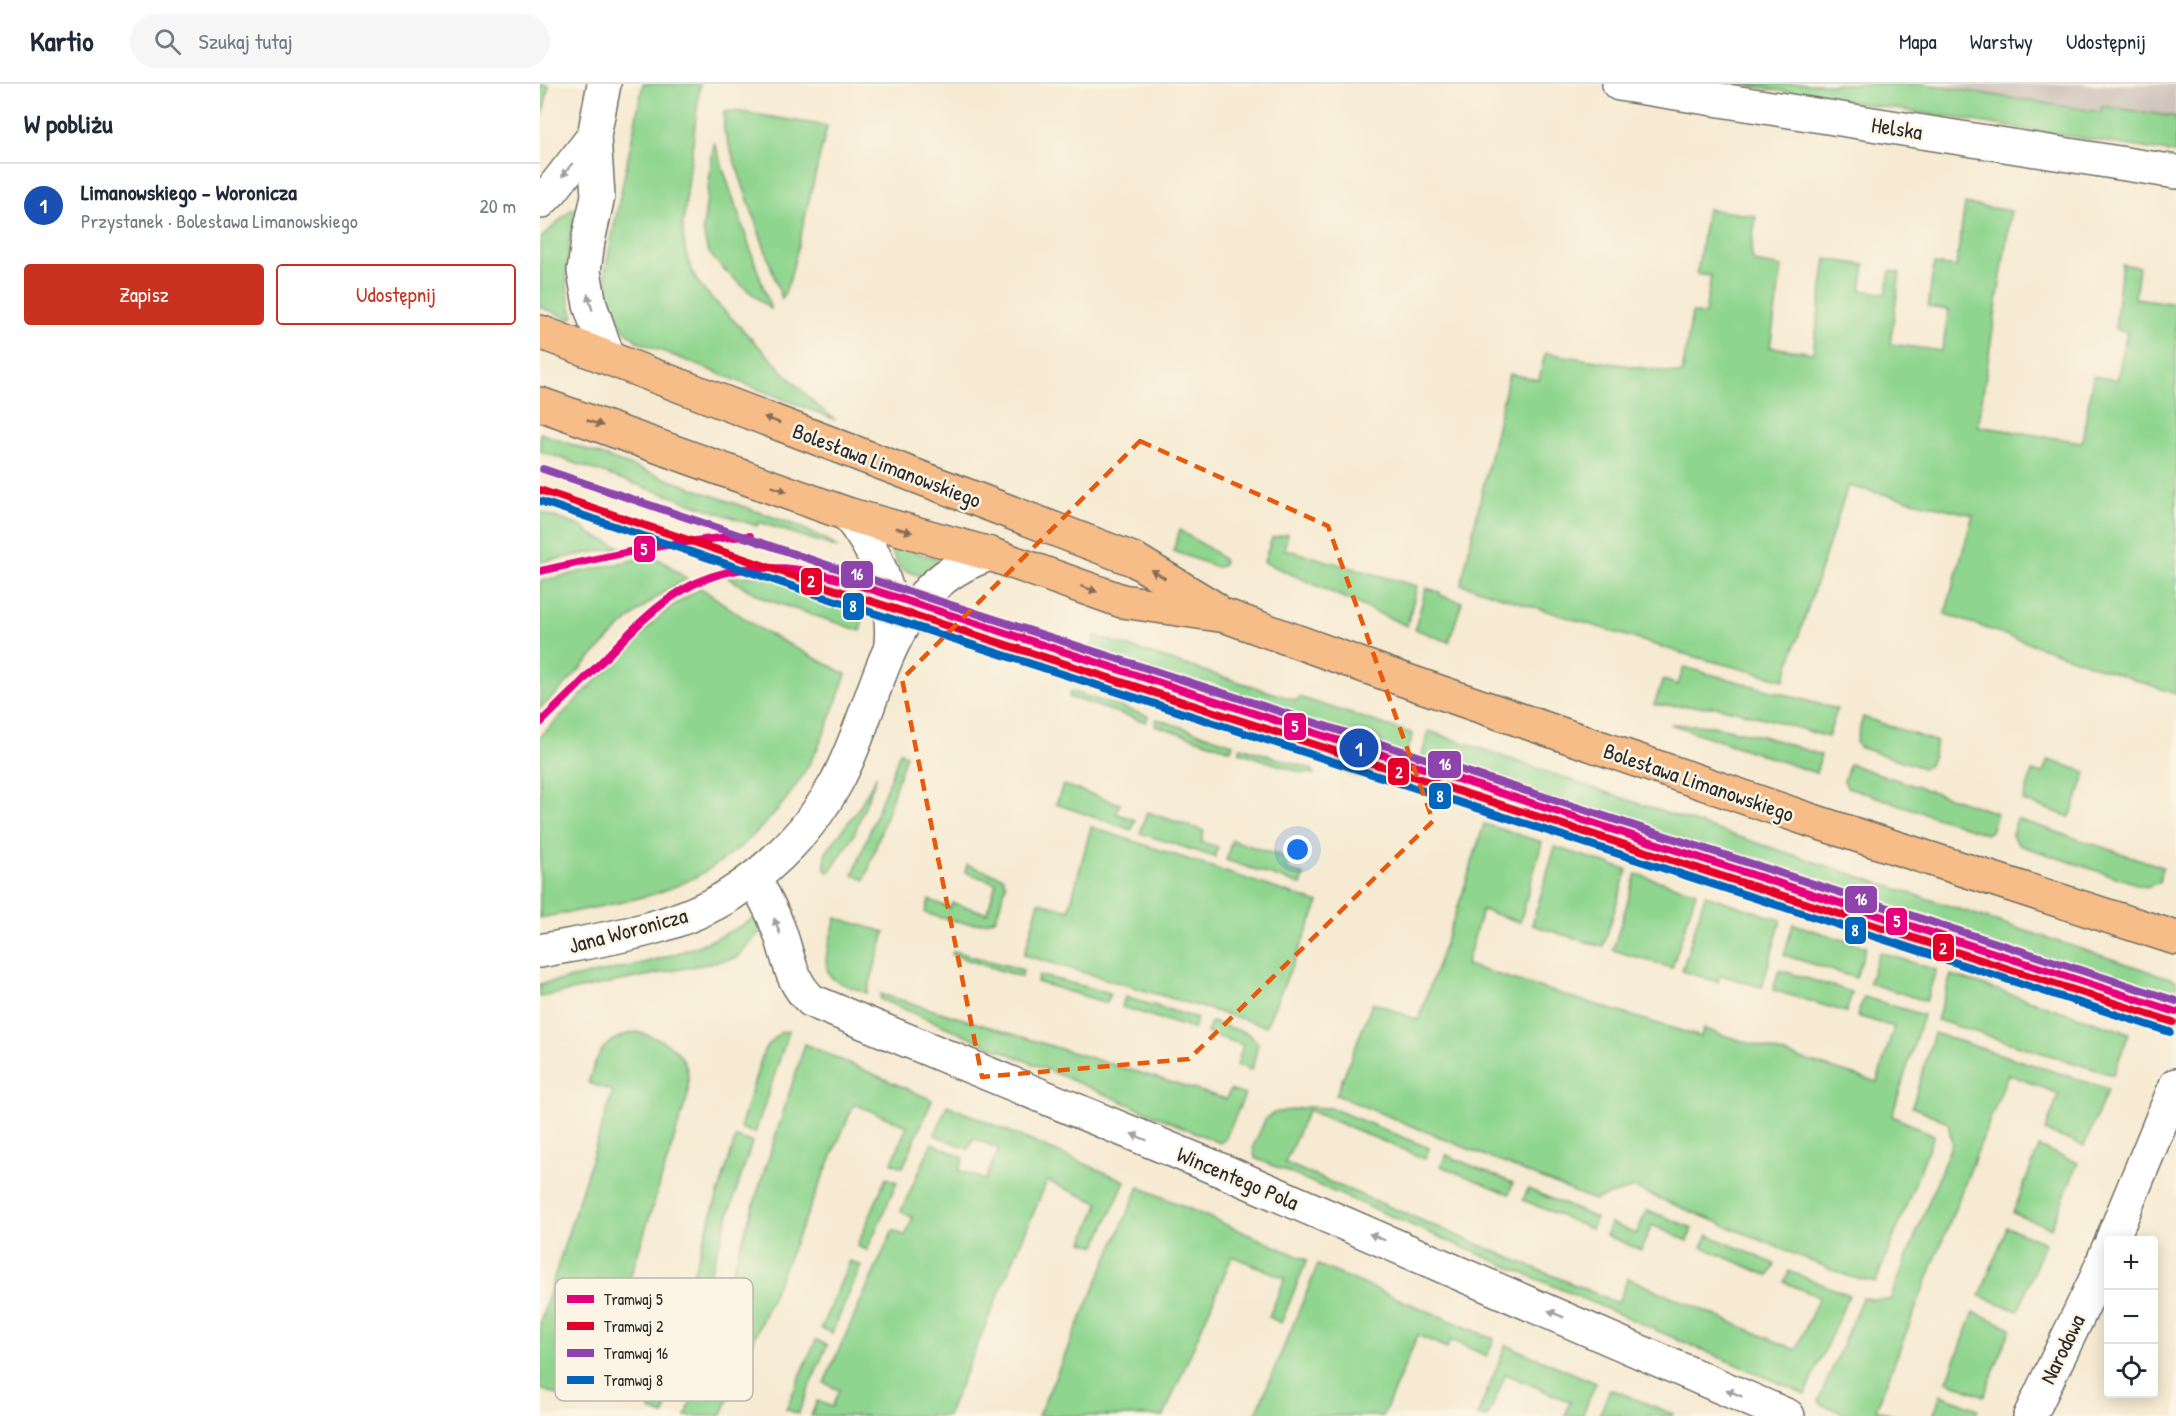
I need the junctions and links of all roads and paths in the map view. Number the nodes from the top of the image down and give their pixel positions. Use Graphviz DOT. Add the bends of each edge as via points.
graph roads {
  1 [pos="604,84"];
  2 [pos="1619,84"];
  3 [pos="594,136"];
  4 [pos="2176,172"];
  5 [pos="540,202"];
  6 [pos="540,332"];
  7 [pos="608,357"];
  8 [pos="540,404"];
  9 [pos="847,514"];
  10 [pos="990,554"];
  11 [pos="1226,616"];
  12 [pos="891,644"];
  13 [pos="754,878"];
  14 [pos="2176,938"];
  15 [pos="540,951"];
  16 [pos="2176,1085"];
  17 [pos="2114,1236"];
  18 [pos="2104,1260"];
  19 [pos="1788,1416"];
  20 [pos="2030,1416"];
  1 -- 3 [label="street"];
  2 -- 4 [label="street, Helska"];
  3 -- 5 [label="street, one-way"];
  7 -- 3 [label="street, one-way" via="590,305 584,271 598,196"];
  6 -- 7 [label="main road, Bolesława Limanowskiego"];
  11 -- 7 [label="main road, Bolesława Limanowskiego, one-way" via="1135,560"];
  8 -- 9 [label="main road, Bolesława Limanowskiego, one-way"];
  9 -- 10 [label="main road, Bolesława Limanowskiego, one-way"];
  9 -- 12 [label="street" via="874,552 885,581 891,608"];
  10 -- 11 [label="main road, Bolesława Limanowskiego, one-way" via="1122,601"];
  10 -- 12 [label="street" via="961,565 933,587 916,604"];
  11 -- 14 [label="main road, Bolesława Limanowskiego" via="1788,812"];
  12 -- 13 [label="street, Jana Woronicza" via="856,741 835,785 806,827"];
  13 -- 15 [label="street, Jana Woronicza" via="730,895 682,918"];
  19 -- 13 [label="street, Wincentego Pola, one-way" via="1228,1173 812,1001 793,977 778,926"];
  16 -- 17 [label="street"];
  18 -- 20 [label="street, Narodowa"];
}
